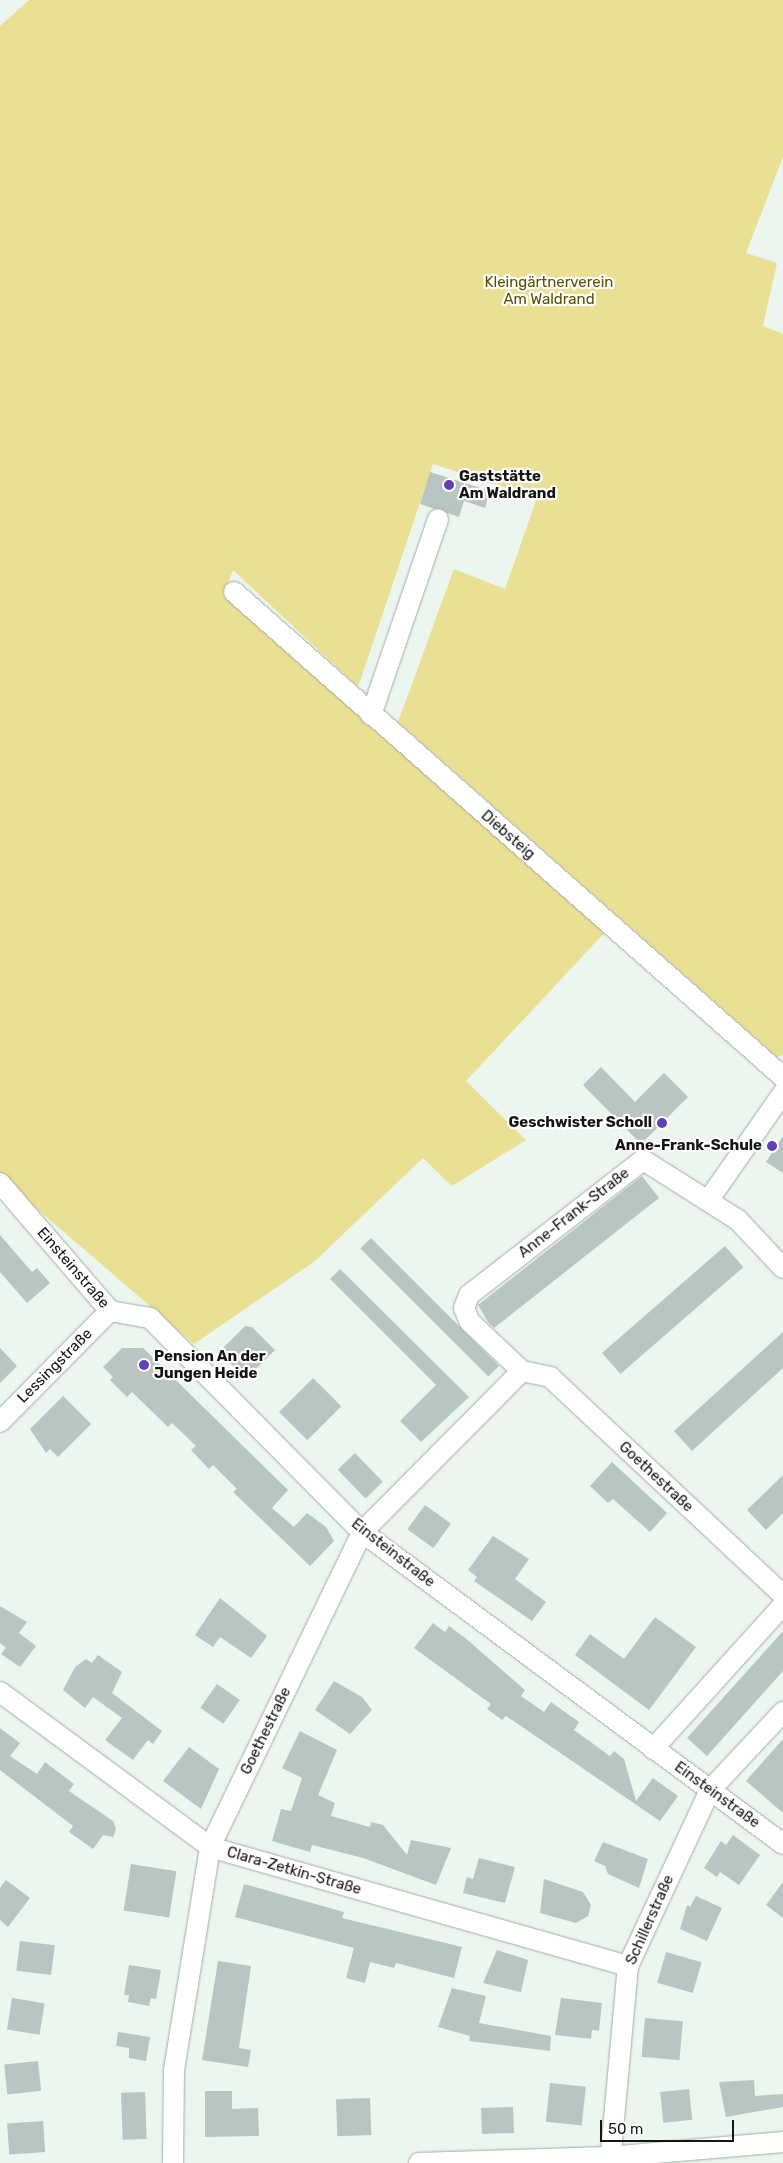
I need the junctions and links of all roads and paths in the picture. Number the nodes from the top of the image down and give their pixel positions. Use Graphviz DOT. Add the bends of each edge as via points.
graph roads {
  1 [pos="438,520"];
  2 [pos="234,592"];
  3 [pos="371,715"];
  4 [pos="783,1077"];
  5 [pos="783,1092"];
  6 [pos="0,1183"];
  7 [pos="710,1198"];
  8 [pos="783,1268"];
  9 [pos="469,1295"];
  10 [pos="110,1311"];
  11 [pos="522,1371"];
  12 [pos="0,1422"];
  13 [pos="362,1532"];
  14 [pos="783,1595"];
  15 [pos="783,1604"];
  16 [pos="0,1692"];
  17 [pos="783,1712"];
  18 [pos="653,1749"];
  19 [pos="710,1790"];
  20 [pos="783,1844"];
  21 [pos="210,1847"];
  22 [pos="628,1966"];
  23 [pos="783,2142"];
  24 [pos="609,2160"];
  25 [pos="173,2163"];
  26 [pos="419,2163"];
  1 -- 3 [label="street"];
  2 -- 3 [label="street, Diebsteig"];
  3 -- 4 [label="street, Diebsteig"];
  5 -- 7 [label="street"];
  6 -- 10 [label="street, Einsteinstraße"];
  7 -- 8 [label="street, Anne-Frank-Straße" via="738,1220"];
  7 -- 9 [label="street, Anne-Frank-Straße" via="643,1160"];
  9 -- 11 [label="street, Goethestraße" via="464,1308 470,1322"];
  10 -- 12 [label="street, Lessingstraße"];
  10 -- 13 [label="street, Einsteinstraße" via="150,1318"];
  11 -- 13 [label="street, Goethestraße"];
  11 -- 14 [label="street, Goethestraße" via="550,1378"];
  13 -- 18 [label="street, Einsteinstraße"];
  13 -- 21 [label="street, Goethestraße"];
  15 -- 18 [label="street"];
  16 -- 21 [label="street, Clara-Zetkin-Straße"];
  17 -- 19 [label="street, Schillerstraße"];
  18 -- 19 [label="street, Einsteinstraße"];
  19 -- 20 [label="street, Einsteinstraße"];
  19 -- 22 [label="street, Schillerstraße"];
  21 -- 22 [label="street, Clara-Zetkin-Straße"];
  21 -- 25 [label="street, Goethestraße" via="174,2070"];
  22 -- 24 [label="street, Schillerstraße"];
  23 -- 24 [label="street"];
  24 -- 26 [label="street"];
}
